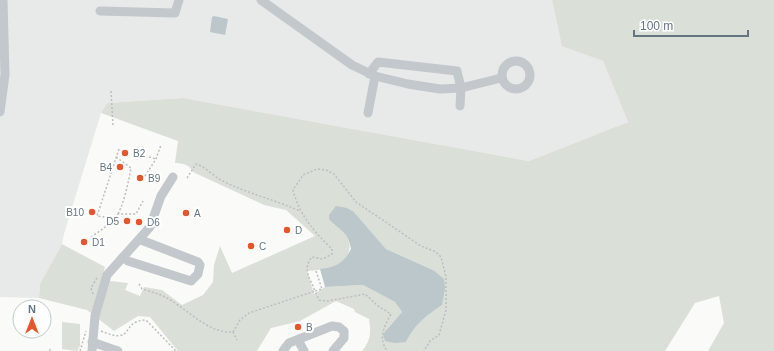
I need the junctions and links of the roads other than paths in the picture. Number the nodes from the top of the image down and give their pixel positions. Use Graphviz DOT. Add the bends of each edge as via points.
graph roads {
  1 [pos="179,0"];
  2 [pos="261,0"];
  3 [pos="2,6"];
  4 [pos="100,11"];
  5 [pos="372,75"];
  6 [pos="501,78"];
  7 [pos="461,88"];
  8 [pos="460,106"];
  9 [pos="0,112"];
  10 [pos="368,113"];
  11 [pos="173,177"];
  12 [pos="141,240"];
  13 [pos="122,257"];
  14 [pos="298,340"];
  15 [pos="92,347"];
  16 [pos="118,351"];
  17 [pos="283,351"];
  18 [pos="304,351"];
  19 [pos="333,351"];
  1 -- 4 [label="street" via="175,12"];
  2 -- 5 [label="street" via="343,59"];
  3 -- 9 [label="street" via="5,75"];
  5 -- 7 [label="street" via="430,87"];
  5 -- 7 [label="street" via="378,62 457,71"];
  5 -- 10 [label="street"];
  6 -- 7 [label="street"];
  7 -- 8 [label="street"];
  11 -- 12 [label="street" via="161,196 150,227"];
  12 -- 13 [label="street"];
  12 -- 13 [label="street" via="198,262 198,274 191,281"];
  13 -- 15 [label="street" via="107,275 92,330"];
  14 -- 17 [label="street" via="288,343"];
  14 -- 18 [label="street"];
  14 -- 19 [label="street" via="325,328 339,327 344,330 344,338"];
  15 -- 16 [label="street"];
}
